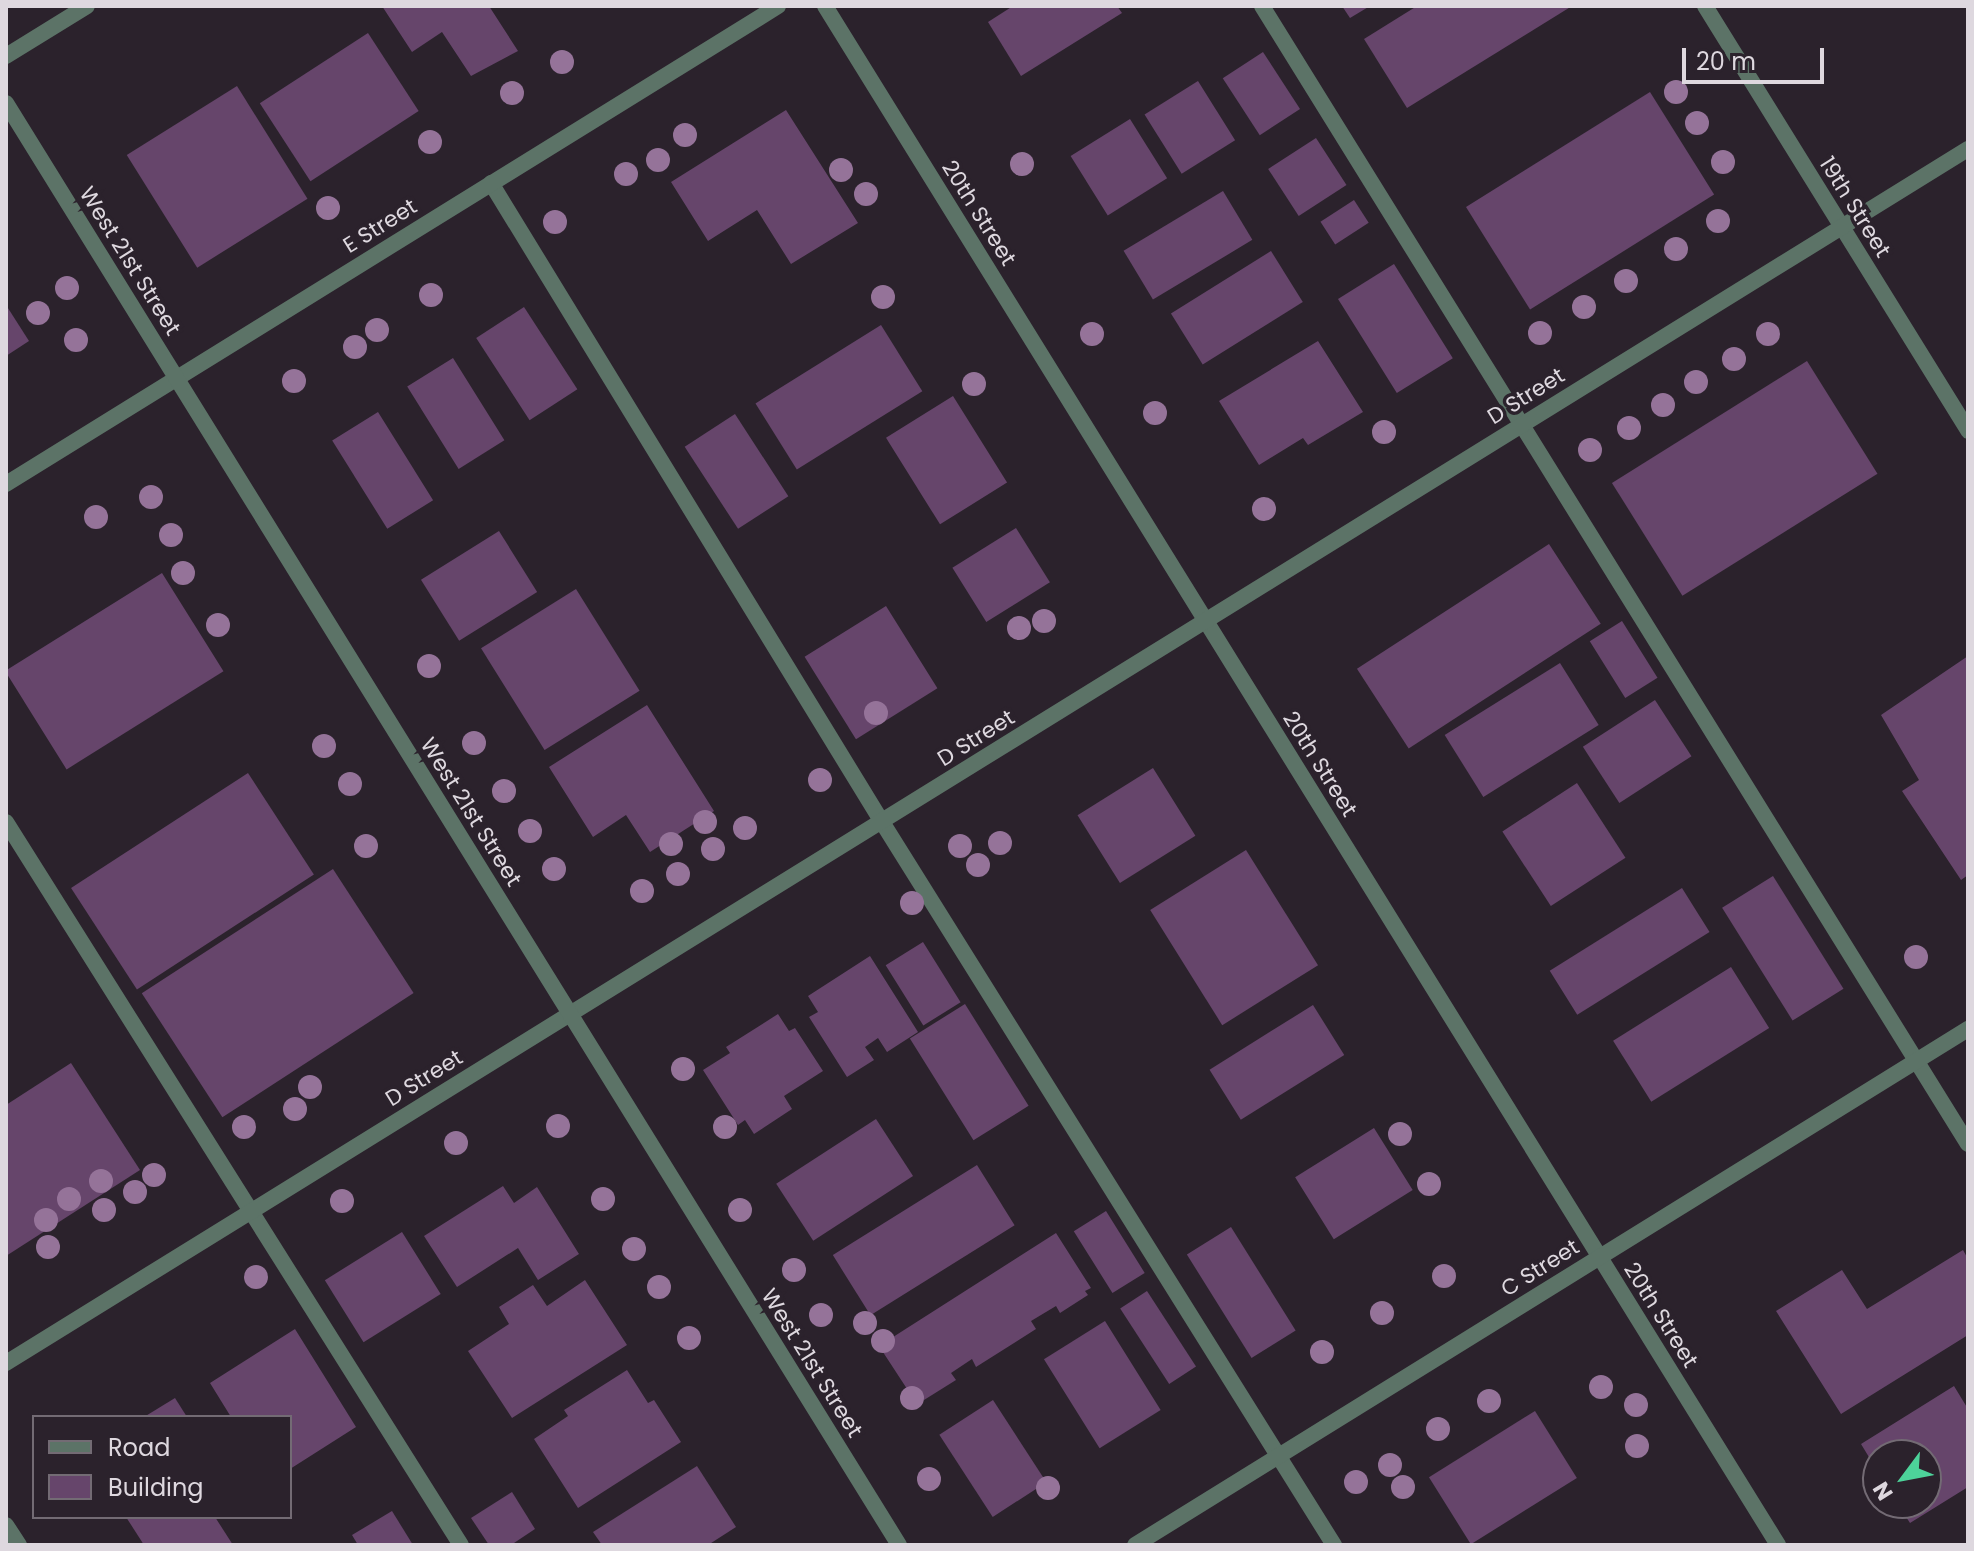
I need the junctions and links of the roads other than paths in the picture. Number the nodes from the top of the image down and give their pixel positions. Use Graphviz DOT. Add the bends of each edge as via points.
graph roads {
  1 [pos="87,6"];
  2 [pos="778,6"];
  3 [pos="825,6"];
  4 [pos="1262,6"];
  5 [pos="1705,6"];
  6 [pos="6,56"];
  7 [pos="6,103"];
  8 [pos="1968,149"];
  9 [pos="491,183"];
  10 [pos="1842,227"];
  11 [pos="176,378"];
  12 [pos="1524,424"];
  13 [pos="1968,431"];
  14 [pos="6,484"];
  15 [pos="1205,621"];
  16 [pos="6,822"];
  17 [pos="882,822"];
  18 [pos="570,1014"];
  19 [pos="1968,1029"];
  20 [pos="1916,1061"];
  21 [pos="1968,1144"];
  22 [pos="252,1211"];
  23 [pos="1599,1257"];
  24 [pos="6,1363"];
  25 [pos="1279,1456"];
  26 [pos="6,1525"];
  27 [pos="19,1545"];
  28 [pos="461,1545"];
  29 [pos="899,1545"];
  30 [pos="1135,1545"];
  31 [pos="1334,1545"];
  32 [pos="1778,1545"];
  1 -- 6 [label="street"];
  2 -- 9 [label="street, E Street"];
  3 -- 15 [label="street, 20th Street"];
  4 -- 12 [label="street"];
  5 -- 10 [label="street, 19th Street"];
  7 -- 11 [label="street, West 21st Street"];
  8 -- 10 [label="street, D Street"];
  9 -- 11 [label="street, E Street"];
  9 -- 17 [label="street"];
  10 -- 12 [label="street, D Street"];
  10 -- 13 [label="street, 19th Street"];
  11 -- 14 [label="street, E Street"];
  11 -- 18 [label="street, West 21st Street"];
  12 -- 15 [label="street, D Street"];
  12 -- 20 [label="street"];
  15 -- 17 [label="street, D Street"];
  15 -- 23 [label="street, 20th Street"];
  16 -- 22 [label="street"];
  17 -- 18 [label="street, D Street"];
  17 -- 25 [label="street"];
  18 -- 22 [label="street, D Street"];
  18 -- 29 [label="street, West 21st Street"];
  19 -- 20 [label="street, C Street"];
  20 -- 21 [label="street"];
  20 -- 23 [label="street, C Street"];
  22 -- 24 [label="street, D Street"];
  22 -- 28 [label="street"];
  23 -- 25 [label="street, C Street"];
  23 -- 32 [label="street, 20th Street"];
  25 -- 30 [label="street, C Street"];
  25 -- 31 [label="street"];
  26 -- 27 [label="street"];
}
